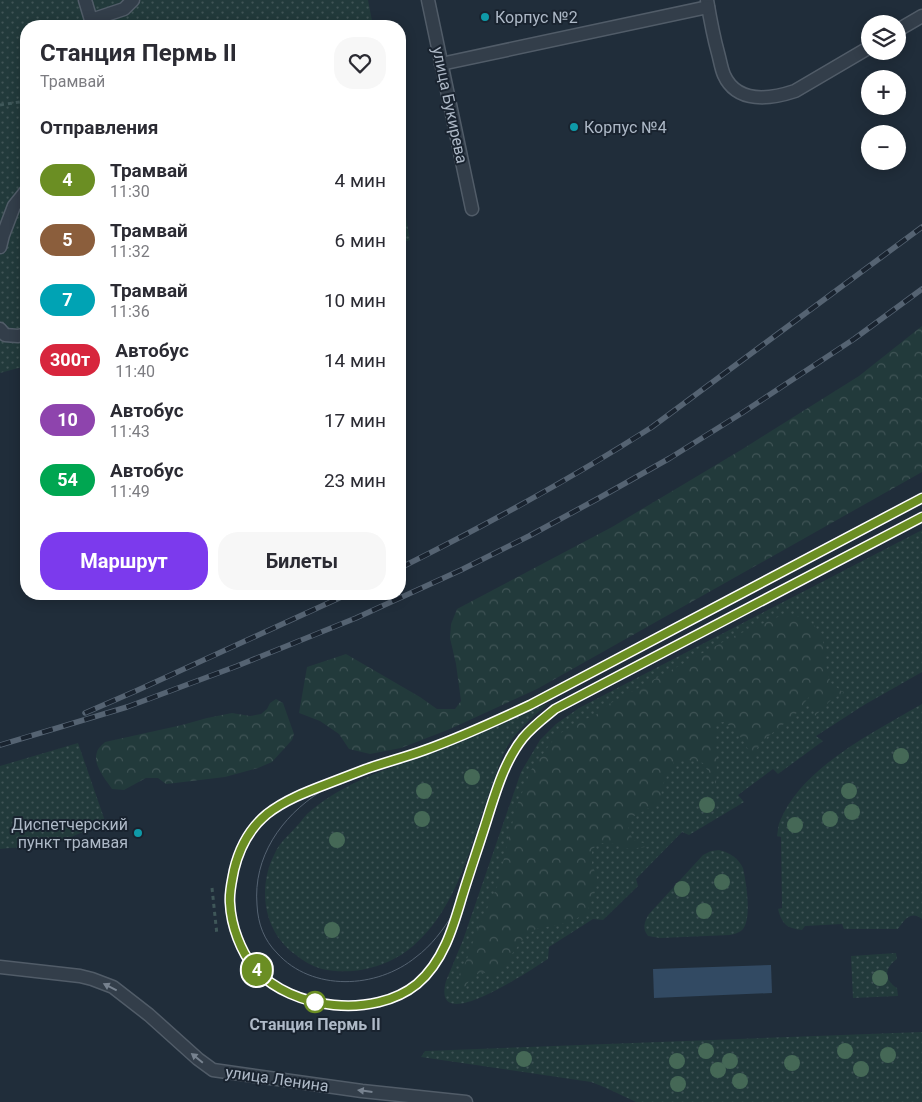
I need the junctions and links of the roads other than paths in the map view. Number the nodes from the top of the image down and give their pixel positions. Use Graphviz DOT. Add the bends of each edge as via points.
graph roads {
  1 [pos="84,0"];
  2 [pos="133,0"];
  3 [pos="428,0"];
  4 [pos="707,3"];
  5 [pos="922,16"];
  6 [pos="91,20"];
  7 [pos="98,20"];
  8 [pos="906,25"];
  9 [pos="861,51"];
  10 [pos="441,64"];
  11 [pos="20,199"];
  12 [pos="472,209"];
  13 [pos="0,247"];
  14 [pos="0,329"];
  15 [pos="20,336"];
  16 [pos="0,967"];
  17 [pos="466,1102"];
  1 -- 6 [label="lane"];
  2 -- 7 [label="lane"];
  3 -- 10 [label="lane, улица Букирева"];
  4 -- 9 [label="lane" via="725,76 738,92 749,96 783,96"];
  4 -- 10 [label="lane"];
  5 -- 8 [label="lane"];
  10 -- 12 [label="lane, улица Букирева"];
  11 -- 13 [label="lane" via="14,206"];
  14 -- 15 [label="lane" via="5,335"];
  17 -- 16 [label="lane, улица Ленина, one-way" via="213,1070 113,988 80,976"];
}
